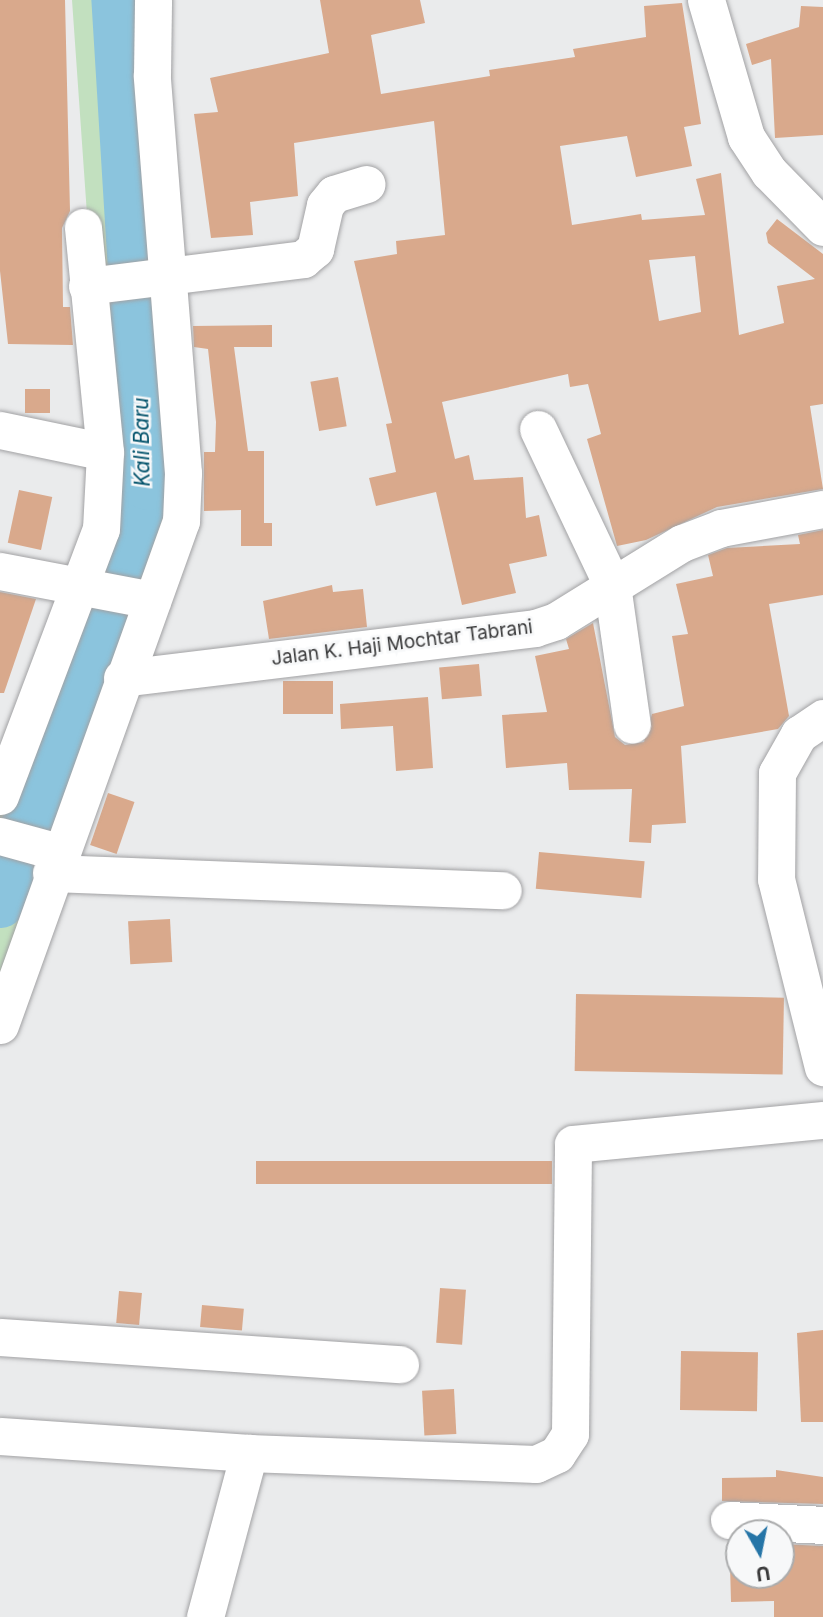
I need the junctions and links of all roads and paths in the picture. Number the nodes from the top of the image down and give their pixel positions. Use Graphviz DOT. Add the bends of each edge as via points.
graph roads {
  1 [pos="153,0"];
  2 [pos="706,0"];
  3 [pos="366,184"];
  4 [pos="83,227"];
  5 [pos="823,227"];
  6 [pos="158,281"];
  7 [pos="96,285"];
  8 [pos="538,429"];
  9 [pos="0,430"];
  10 [pos="105,452"];
  11 [pos="823,509"];
  12 [pos="0,571"];
  13 [pos="612,584"];
  14 [pos="118,593"];
  15 [pos="122,678"];
  16 [pos="14,711"];
  17 [pos="823,718"];
  18 [pos="632,725"];
  19 [pos="0,796"];
  20 [pos="2,836"];
  21 [pos="53,858"];
  22 [pos="503,890"];
  23 [pos="0,1025"];
  24 [pos="823,1067"];
  25 [pos="823,1120"];
  26 [pos="0,1337"];
  27 [pos="400,1364"];
  28 [pos="0,1436"];
  29 [pos="249,1454"];
  30 [pos="795,1524"];
  31 [pos="823,1525"];
  32 [pos="205,1617"];
  1 -- 6 [label="street"];
  2 -- 5 [label="street" via="746,137 769,172"];
  3 -- 6 [label="street" via="334,194 325,205 315,249 303,260"];
  4 -- 7 [label="street"];
  6 -- 7 [label="street"];
  6 -- 14 [label="street" via="183,499 173,550"];
  7 -- 10 [label="street"];
  8 -- 13 [label="street"];
  9 -- 10 [label="street"];
  10 -- 14 [label="street" via="101,530"];
  11 -- 13 [label="street, Jalan K. Haji Mochtar Tabrani" via="721,528"];
  12 -- 14 [label="street"];
  13 -- 15 [label="street, Jalan K. Haji Mochtar Tabrani" via="556,621 535,628"];
  13 -- 18 [label="street"];
  14 -- 15 [label="street"];
  14 -- 16 [label="street"];
  15 -- 21 [label="street"];
  16 -- 19 [label="street"];
  17 -- 24 [label="street" via="799,734 777,773 776,879"];
  20 -- 21 [label="street"];
  21 -- 22 [label="street"];
  21 -- 23 [label="street"];
  25 -- 29 [label="street" via="573,1144 570,1434 557,1454 536,1464"];
  26 -- 27 [label="street"];
  28 -- 29 [label="street"];
  29 -- 32 [label="street"];
  30 -- 31 [label="street"];
}
